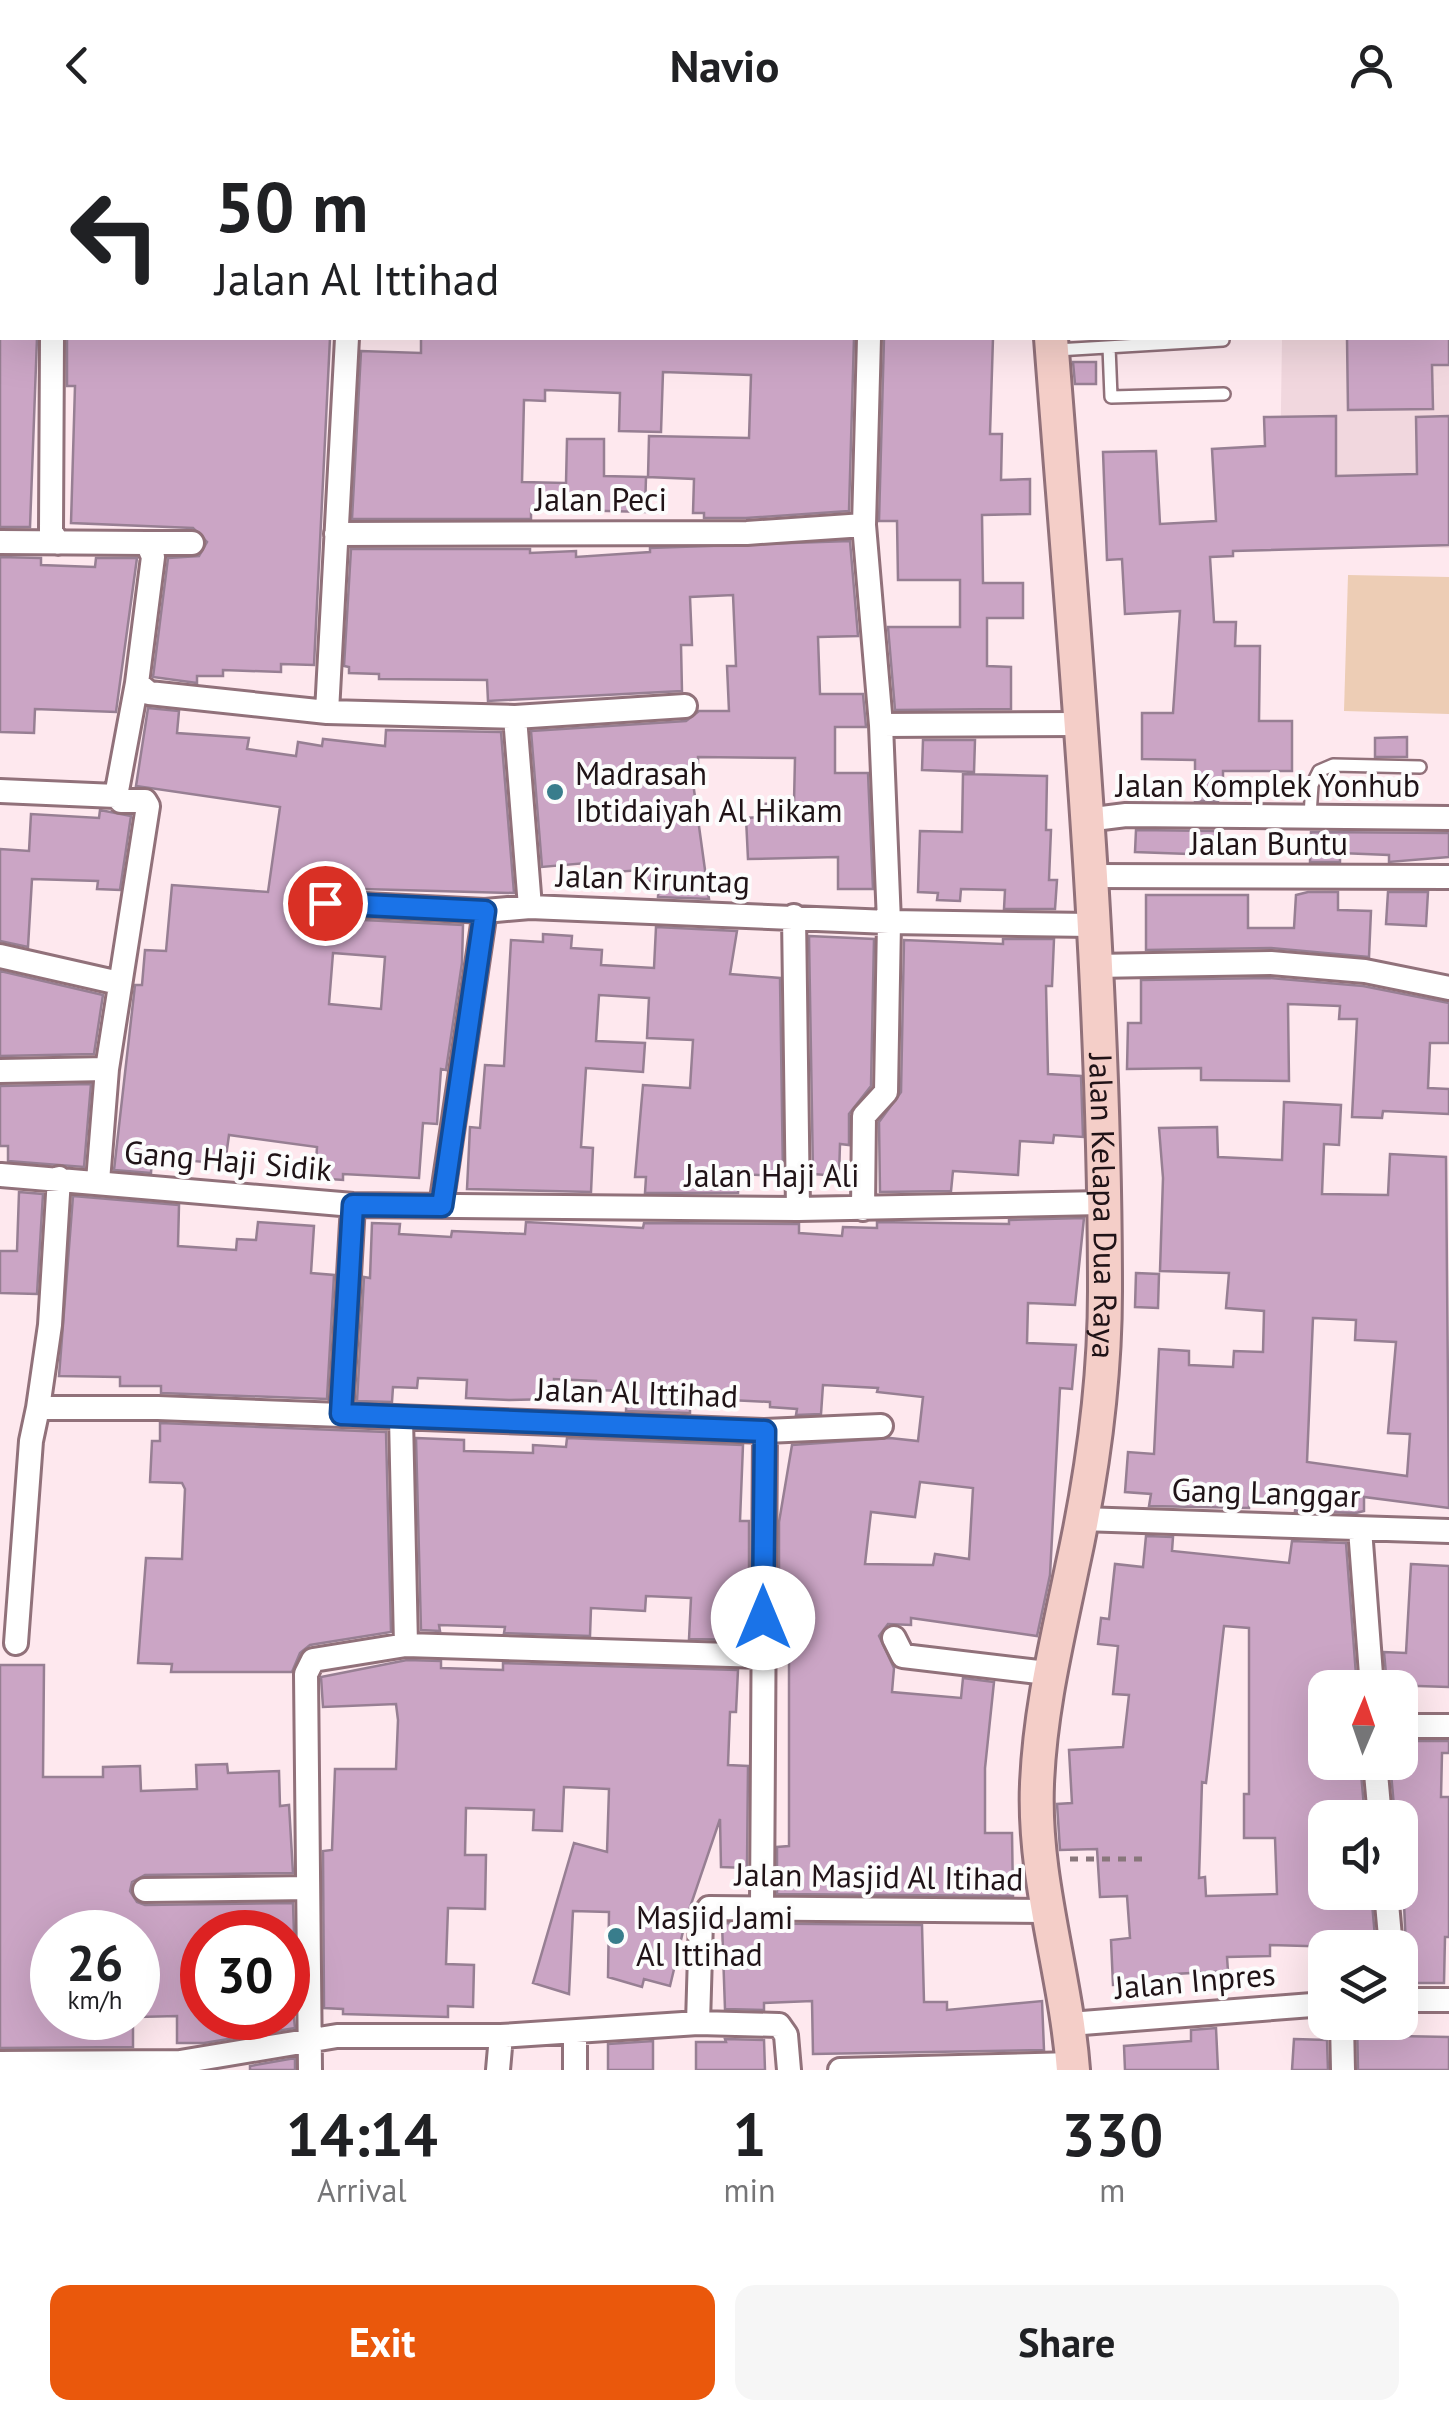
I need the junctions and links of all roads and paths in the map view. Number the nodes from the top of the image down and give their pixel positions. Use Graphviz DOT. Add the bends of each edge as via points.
graph roads {
  1 [pos="52,340"];
  2 [pos="346,340"];
  3 [pos="869,340"];
  4 [pos="1223,340"];
  5 [pos="1052,344"];
  6 [pos="1110,347"];
  7 [pos="1224,394"];
  8 [pos="864,526"];
  9 [pos="336,534"];
  10 [pos="0,542"];
  11 [pos="58,543"];
  12 [pos="147,543"];
  13 [pos="192,543"];
  14 [pos="137,684"];
  15 [pos="685,706"];
  16 [pos="327,712"];
  17 [pos="515,717"];
  18 [pos="1080,724"];
  19 [pos="880,725"];
  20 [pos="1420,767"];
  21 [pos="0,791"];
  22 [pos="116,796"];
  23 [pos="1310,816"];
  24 [pos="1449,818"];
  25 [pos="1086,820"];
  26 [pos="1089,876"];
  27 [pos="1449,877"];
  28 [pos="325,903"];
  29 [pos="530,907"];
  30 [pos="485,911"];
  31 [pos="794,916"];
  32 [pos="889,922"];
  33 [pos="1092,924"];
  34 [pos="0,956"];
  35 [pos="1094,966"];
  36 [pos="118,982"];
  37 [pos="1449,988"];
  38 [pos="107,1069"];
  39 [pos="0,1072"];
  40 [pos="1,1175"];
  41 [pos="59,1178"];
  42 [pos="98,1181"];
  43 [pos="1102,1204"];
  44 [pos="353,1205"];
  45 [pos="442,1206"];
  46 [pos="863,1209"];
  47 [pos="798,1210"];
  48 [pos="50,1408"];
  49 [pos="341,1414"];
  50 [pos="401,1418"];
  51 [pos="881,1426"];
  52 [pos="765,1431"];
  53 [pos="1082,1519"];
  54 [pos="1360,1529"];
  55 [pos="1449,1531"];
  56 [pos="894,1638"];
  57 [pos="16,1643"];
  58 [pos="406,1645"];
  59 [pos="763,1656"];
  60 [pos="1371,1670"];
  61 [pos="1046,1673"];
  62 [pos="1418,1726"];
  63 [pos="1449,1726"];
  64 [pos="1150,1859"];
  65 [pos="1042,1860"];
  66 [pos="308,1888"];
  67 [pos="145,1890"];
  68 [pos="762,1906"];
  69 [pos="308,1910"];
  70 [pos="1046,1911"];
  71 [pos="1418,2000"];
  72 [pos="1449,2000"];
  73 [pos="1308,2005"];
  74 [pos="698,2023"];
  75 [pos="1070,2024"];
  76 [pos="574,2032"];
  77 [pos="501,2036"];
  78 [pos="310,2039"];
  79 [pos="301,2040"];
  80 [pos="307,2040"];
  81 [pos="1342,2040"];
  82 [pos="0,2062"];
  83 [pos="88,2066"];
  84 [pos="1073,2067"];
  85 [pos="310,2070"];
  86 [pos="498,2070"];
  87 [pos="575,2070"];
  88 [pos="789,2070"];
  89 [pos="840,2070"];
  90 [pos="1342,2070"];
  1 -- 11 [label="street" via="50,530"];
  2 -- 9 [label="street"];
  3 -- 8 [label="street"];
  4 -- 6 [label="lane"];
  5 -- 6 [label="lane"];
  5 -- 18 [label="street, Jalan Kelapa Dua Raya"];
  6 -- 7 [label="lane" via="1111,397"];
  8 -- 9 [label="street, Jalan Peci" via="748,533"];
  8 -- 19 [label="street"];
  9 -- 16 [label="street"];
  10 -- 11 [label="street"];
  11 -- 12 [label="street"];
  12 -- 13 [label="street"];
  12 -- 14 [label="street" via="153,557"];
  14 -- 16 [label="street" via="149,693"];
  14 -- 22 [label="street"];
  15 -- 17 [label="street"];
  16 -- 17 [label="street"];
  17 -- 29 [label="street, Jalan Kiruntag"];
  18 -- 19 [label="street"];
  18 -- 25 [label="street, Jalan Kelapa Dua Raya"];
  19 -- 32 [label="street"];
  20 -- 23 [label="lane" via="1333,765 1319,771"];
  21 -- 22 [label="street"];
  22 -- 36 [label="street" via="148,806"];
  23 -- 24 [label="street, Jalan Komplek Yonhub"];
  23 -- 25 [label="street, Jalan Komplek Yonhub"];
  25 -- 26 [label="street, Jalan Kelapa Dua Raya"];
  26 -- 27 [label="street, Jalan Buntu"];
  26 -- 33 [label="street, Jalan Kelapa Dua Raya"];
  28 -- 30 [label="street"];
  29 -- 30 [label="street"];
  29 -- 31 [label="street, Jalan Kiruntag"];
  30 -- 45 [label="street"];
  31 -- 32 [label="street, Jalan Kiruntag"];
  31 -- 47 [label="street"];
  32 -- 33 [label="street, Jalan Kiruntag"];
  32 -- 46 [label="street" via="886,1092 864,1116"];
  33 -- 35 [label="street, Jalan Kelapa Dua Raya"];
  34 -- 36 [label="street"];
  35 -- 37 [label="street" via="1272,964 1366,971"];
  35 -- 43 [label="street, Jalan Kelapa Dua Raya"];
  36 -- 38 [label="street"];
  38 -- 39 [label="street"];
  38 -- 42 [label="street"];
  40 -- 41 [label="street, Gang Haji Sidik"];
  41 -- 42 [label="street, Gang Haji Sidik"];
  41 -- 48 [label="street"];
  42 -- 44 [label="street, Gang Haji Sidik"];
  43 -- 46 [label="street, Jalan Haji Ali"];
  43 -- 53 [label="street, Jalan Kelapa Dua Raya" via="1100,1414"];
  44 -- 45 [label="street, Jalan Haji Ali"];
  44 -- 49 [label="street"];
  45 -- 47 [label="street, Jalan Haji Ali"];
  46 -- 47 [label="street, Jalan Haji Ali"];
  48 -- 49 [label="street, Jalan Al Ittihad"];
  48 -- 57 [label="street" via="31,1441"];
  49 -- 50 [label="street, Jalan Al Ittihad"];
  50 -- 52 [label="street, Jalan Al Ittihad"];
  50 -- 58 [label="street"];
  51 -- 52 [label="street"];
  52 -- 59 [label="street, Jalan Al Ittihad"];
  53 -- 54 [label="street, Gang Langgar"];
  53 -- 61 [label="street, Jalan Kelapa Dua Raya"];
  54 -- 55 [label="street, Gang Langgar"];
  54 -- 60 [label="street"];
  56 -- 61 [label="street" via="903,1656"];
  58 -- 59 [label="street"];
  58 -- 66 [label="street" via="326,1656 307,1667"];
  59 -- 68 [label="street, Jalan Al Ittihad"];
  61 -- 65 [label="street, Jalan Kelapa Dua Raya" via="1036,1787"];
  62 -- 63 [label="street"];
  64 -- 65 [label="path"];
  65 -- 70 [label="street, Jalan Kelapa Dua Raya"];
  66 -- 67 [label="street"];
  66 -- 69 [label="street"];
  68 -- 70 [label="street, Jalan Masjid Al Itihad"];
  68 -- 74 [label="street, Jalan Masjid Al Itihad" via="704,1912"];
  70 -- 75 [label="street, Jalan Kelapa Dua Raya"];
  71 -- 72 [label="street"];
  73 -- 75 [label="street, Jalan Inpres"];
  74 -- 76 [label="street"];
  74 -- 88 [label="street" via="779,2025"];
  75 -- 84 [label="street, Jalan Kelapa Dua Raya"];
  76 -- 77 [label="street"];
  76 -- 87 [label="street"];
  77 -- 78 [label="street"];
  77 -- 86 [label="street"];
  79 -- 83 [label="street" via="180,2062"];
  80 -- 85 [label="street"];
  81 -- 90 [label="street"];
  82 -- 83 [label="street"];
  84 -- 89 [label="street"];
}
